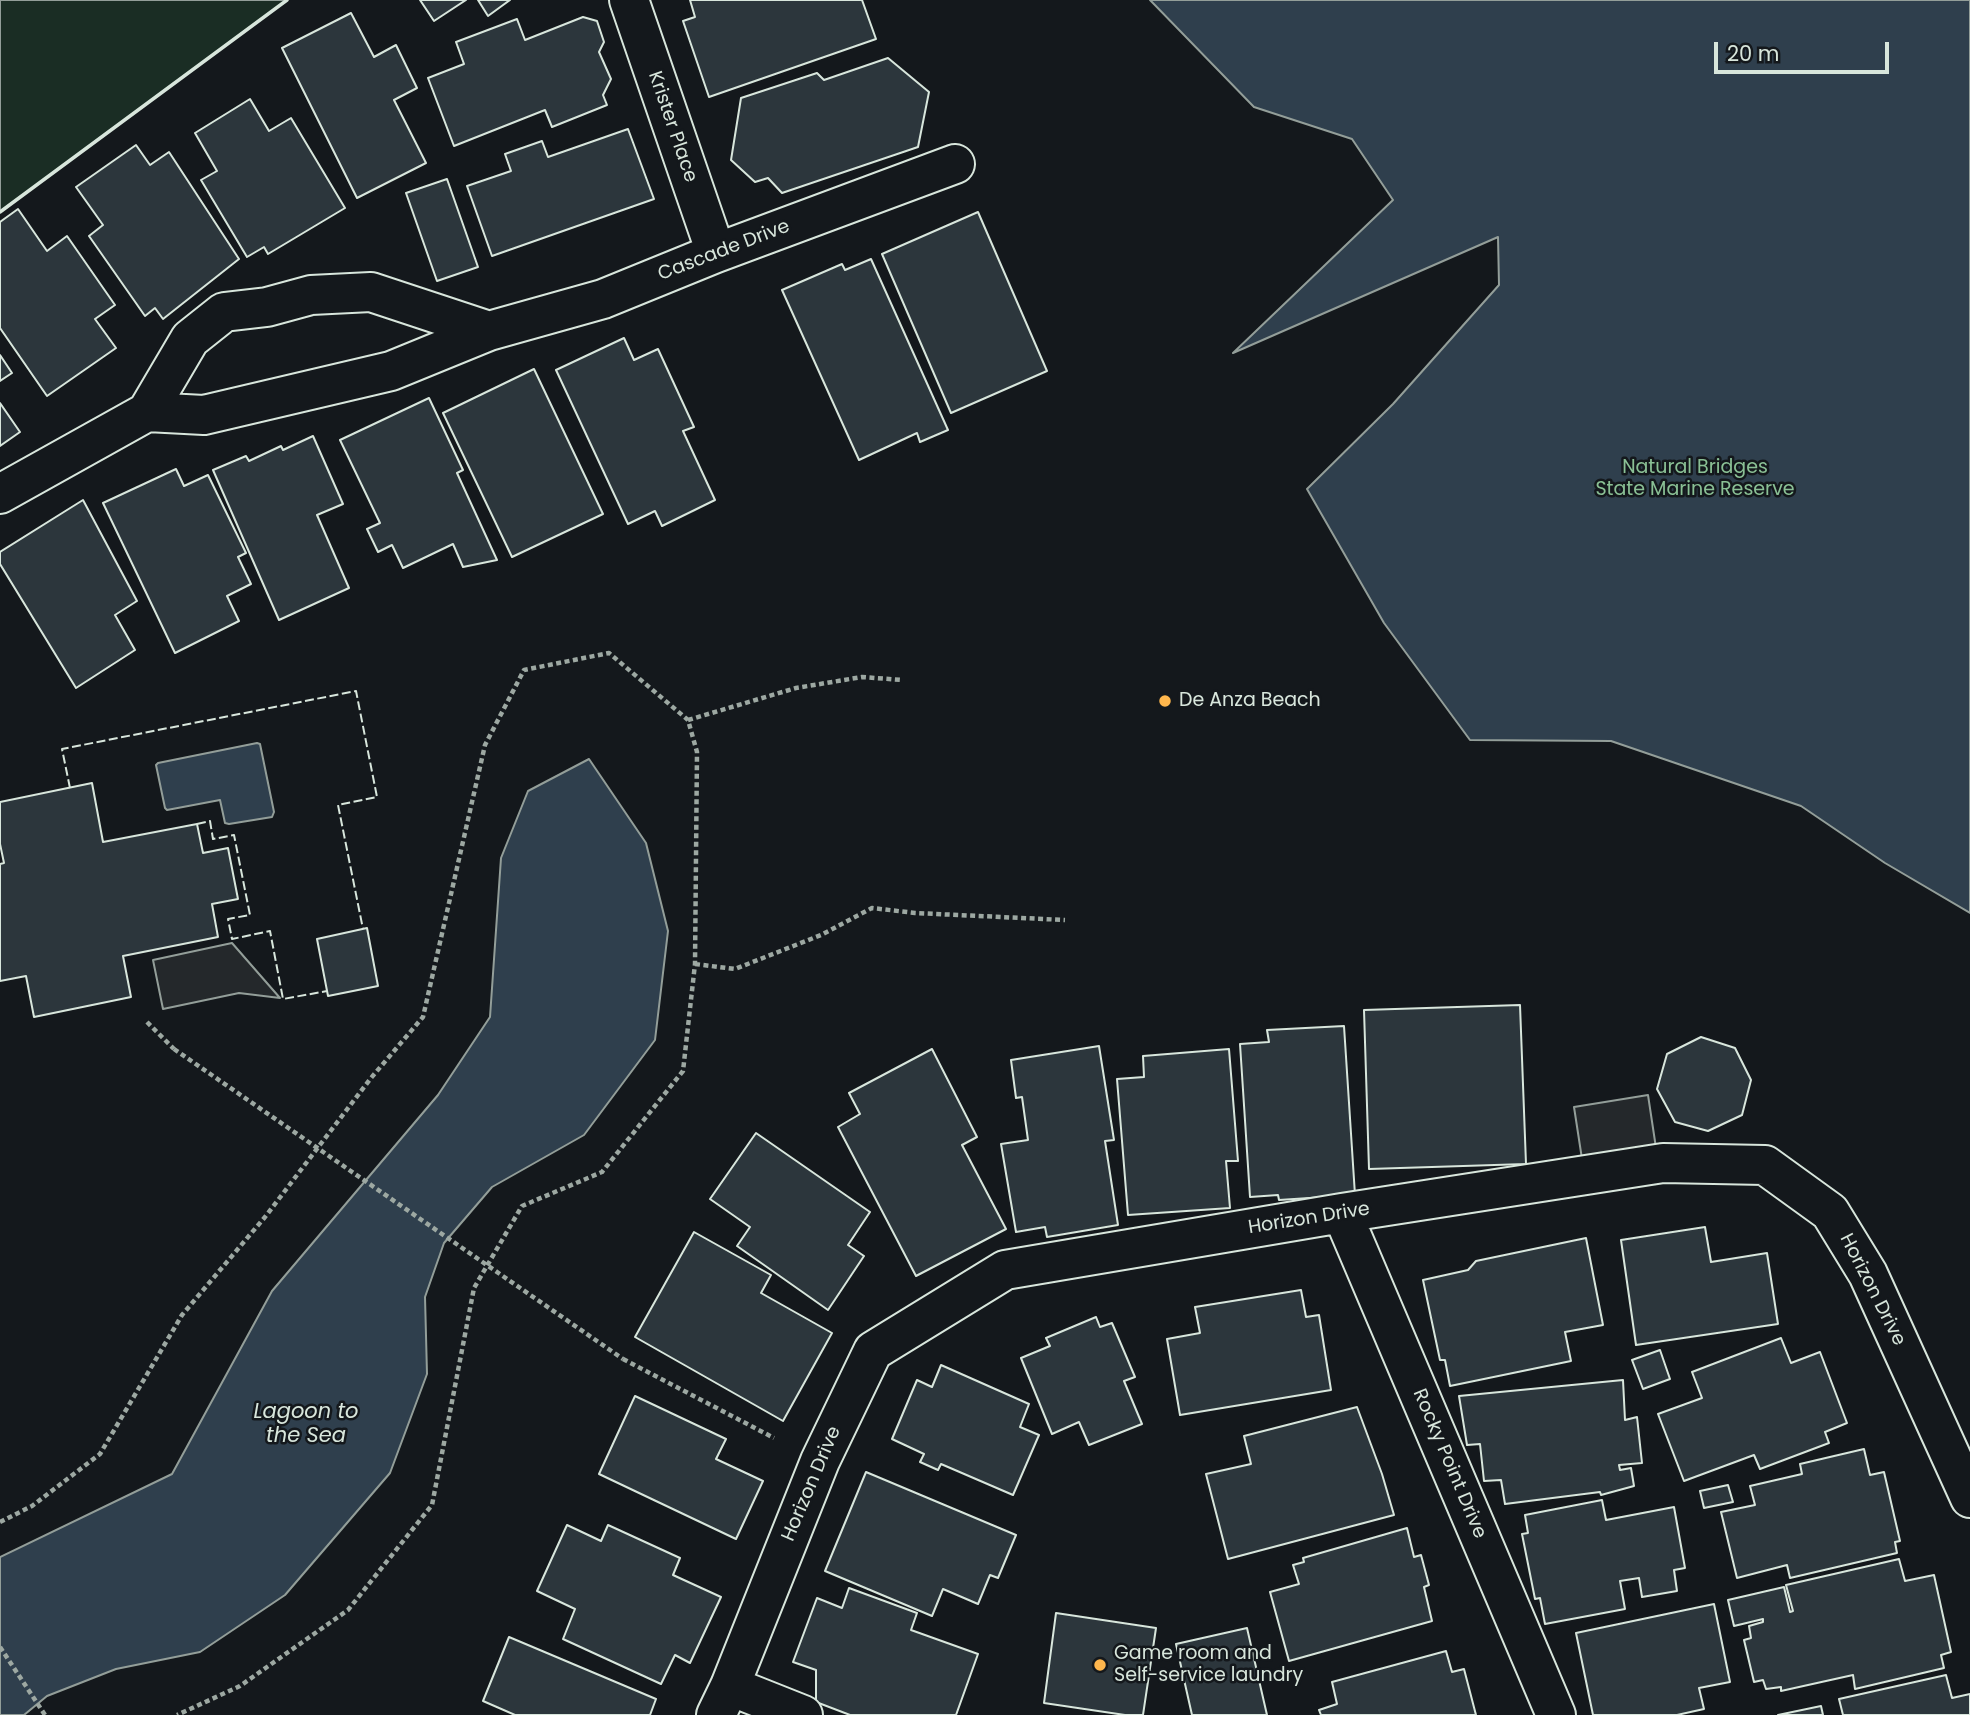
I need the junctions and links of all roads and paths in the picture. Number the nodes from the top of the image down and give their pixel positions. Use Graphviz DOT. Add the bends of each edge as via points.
graph roads {
  1 [pos="629,0"];
  2 [pos="955,164"];
  3 [pos="716,253"];
  4 [pos="489,331"];
  5 [pos="147,412"];
  6 [pos="0,494"];
  7 [pos="902,680"];
  8 [pos="688,720"];
  9 [pos="1065,920"];
  10 [pos="695,964"];
  11 [pos="147,1022"];
  12 [pos="1342,1213"];
  13 [pos="820,1461"];
  14 [pos="1970,1498"];
  15 [pos="0,1522"];
  16 [pos="0,1647"];
  17 [pos="723,1700"];
  18 [pos="45,1715"];
  19 [pos="177,1715"];
  20 [pos="803,1715"];
  21 [pos="1556,1715"];
  1 -- 3 [label="street, Krister Place"];
  2 -- 3 [label="street, Cascade Drive"];
  3 -- 4 [label="street, Cascade Drive" via="603,299"];
  4 -- 5 [label="street, Cascade Drive" via="391,371 204,415"];
  4 -- 5 [label="street" via="371,292 311,295 223,312 190,340"];
  5 -- 6 [label="street"];
  7 -- 8 [label="path" via="862,677 796,688"];
  8 -- 10 [label="path" via="697,751"];
  8 -- 15 [label="path" via="609,653 524,670 485,745 423,1017 182,1315 100,1454 32,1506"];
  9 -- 10 [label="path" via="872,908 821,935 735,969"];
  10 -- 19 [label="path" via="683,1071 602,1172 522,1206 474,1288 432,1505 348,1610 240,1686"];
  11 -- 13 [label="path, bridge" via="174,1049 623,1359"];
  12 -- 13 [label="street, Horizon Drive" via="1005,1270 873,1351"];
  12 -- 14 [label="street, Horizon Drive" via="1663,1163 1765,1165 1830,1212 1868,1274"];
  12 -- 21 [label="street, Rocky Point Drive"];
  13 -- 17 [label="street, Horizon Drive"];
  16 -- 18 [label="path"];
  17 -- 20 [label="street"];
}
